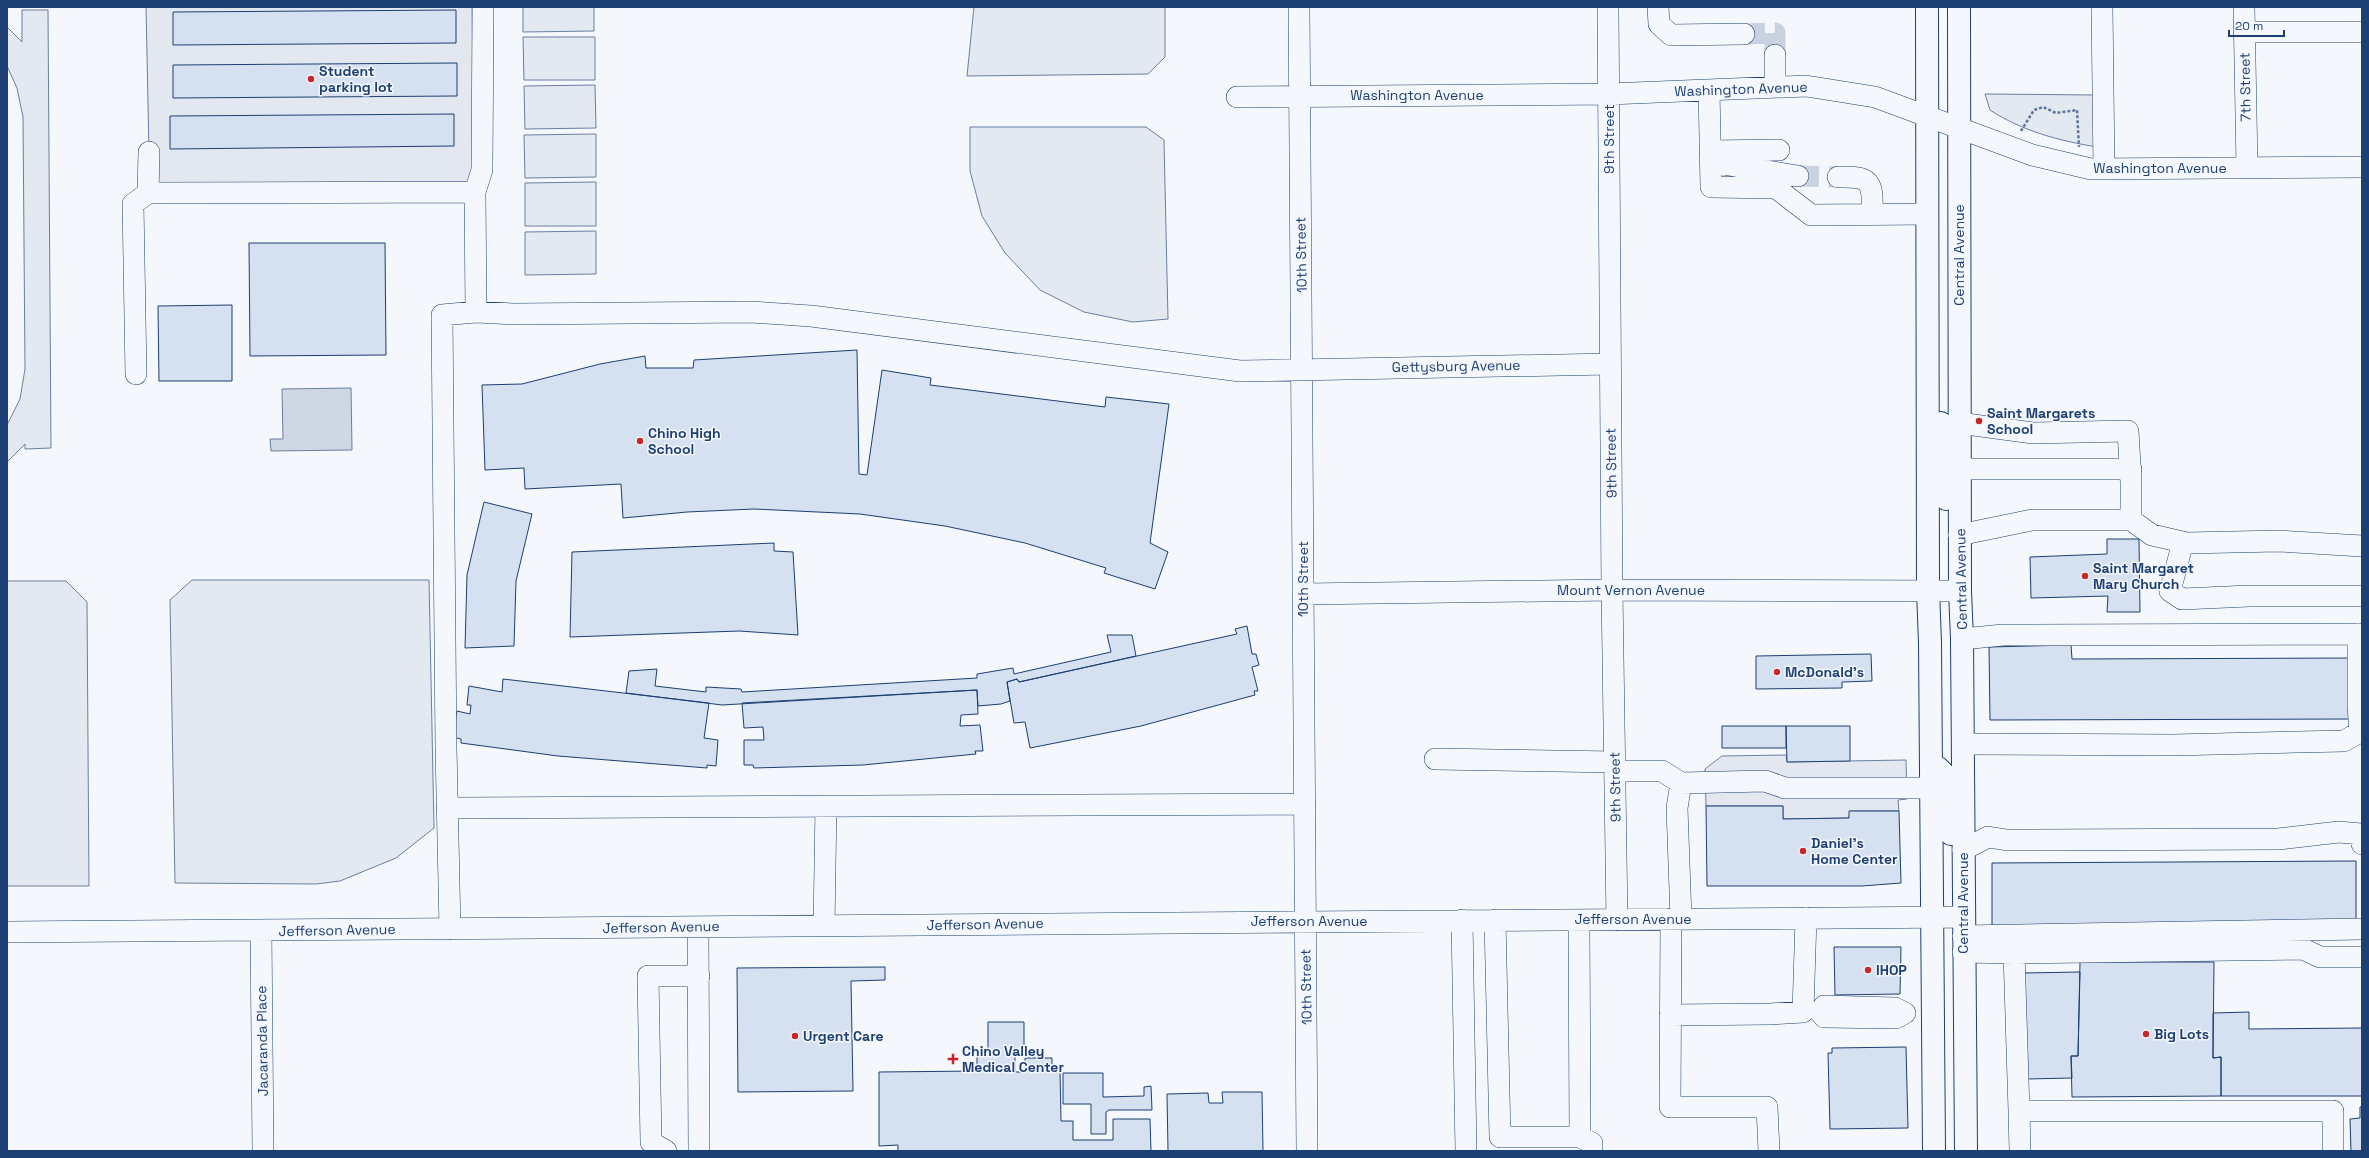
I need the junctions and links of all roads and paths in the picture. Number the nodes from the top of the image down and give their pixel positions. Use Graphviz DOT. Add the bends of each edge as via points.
graph roads {
  1 [pos="483,7"];
  2 [pos="1299,7"];
  3 [pos="1608,7"];
  4 [pos="1658,7"];
  5 [pos="1926,7"];
  6 [pos="1959,7"];
  7 [pos="2102,7"];
  8 [pos="2244,7"];
  9 [pos="2244,32"];
  10 [pos="2362,32"];
  11 [pos="1744,34"];
  12 [pos="1775,55"];
  13 [pos="1775,87"];
  14 [pos="1709,90"];
  15 [pos="1609,94"];
  16 [pos="1300,96"];
  17 [pos="1238,97"];
  18 [pos="1926,115"];
  19 [pos="1959,129"];
  20 [pos="2021,130"];
  21 [pos="2079,147"];
  22 [pos="1780,150"];
  23 [pos="149,152"];
  24 [pos="1710,156"];
  25 [pos="2247,167"];
  26 [pos="2362,167"];
  27 [pos="2104,169"];
  28 [pos="1798,176"];
  29 [pos="1838,177"];
  30 [pos="475,192"];
  31 [pos="148,193"];
  32 [pos="1872,214"];
  33 [pos="1927,214"];
  34 [pos="476,312"];
  35 [pos="1610,364"];
  36 [pos="1302,369"];
  37 [pos="136,374"];
  38 [pos="1928,412"];
  39 [pos="1959,423"];
  40 [pos="1959,469"];
  41 [pos="2131,469"];
  42 [pos="2131,520"];
  43 [pos="1959,535"];
  44 [pos="2182,542"];
  45 [pos="2362,546"];
  46 [pos="1612,590"];
  47 [pos="1928,590"];
  48 [pos="1960,591"];
  49 [pos="1303,594"];
  50 [pos="2362,596"];
  51 [pos="2360,634"];
  52 [pos="1962,639"];
  53 [pos="1963,744"];
  54 [pos="1435,759"];
  55 [pos="1931,762"];
  56 [pos="1615,766"];
  57 [pos="1681,783"];
  58 [pos="1932,788"];
  59 [pos="1305,804"];
  60 [pos="826,806"];
  61 [pos="447,808"];
  62 [pos="2362,844"];
  63 [pos="1963,850"];
  64 [pos="1931,917"];
  65 [pos="1806,918"];
  66 [pos="1676,919"];
  67 [pos="1462,920"];
  68 [pos="1495,920"];
  69 [pos="1579,920"];
  70 [pos="1617,920"];
  71 [pos="1305,921"];
  72 [pos="824,926"];
  73 [pos="698,927"];
  74 [pos="450,929"];
  75 [pos="2362,929"];
  76 [pos="261,931"];
  77 [pos="7,932"];
  78 [pos="1963,935"];
  79 [pos="2014,953"];
  80 [pos="2362,957"];
  81 [pos="699,976"];
  82 [pos="1812,1012"];
  83 [pos="1932,1013"];
  84 [pos="1670,1015"];
  85 [pos="1933,1049"];
  86 [pos="2019,1110"];
  87 [pos="1586,1144"];
  88 [pos="263,1151"];
  89 [pos="666,1151"];
  90 [pos="699,1151"];
  91 [pos="1307,1151"];
  92 [pos="1466,1151"];
  93 [pos="1769,1151"];
  94 [pos="1934,1151"];
  95 [pos="1952,1151"];
  96 [pos="1966,1151"];
  97 [pos="2020,1151"];
  98 [pos="2333,1151"];
  1 -- 30 [label="street" via="482,170"];
  2 -- 16 [label="street, 10th Street"];
  3 -- 15 [label="street, 9th Street"];
  4 -- 11 [label="street" via="1659,24 1671,35"];
  5 -- 18 [label="main road"];
  6 -- 19 [label="main road, Central Avenue"];
  7 -- 27 [label="street"];
  8 -- 9 [label="street, 7th Street"];
  9 -- 10 [label="street"];
  9 -- 25 [label="street, 7th Street"];
  12 -- 13 [label="street"];
  13 -- 14 [label="street, Washington Avenue"];
  13 -- 18 [label="street, Washington Avenue" via="1806,86 1875,97"];
  14 -- 15 [label="street, Washington Avenue"];
  14 -- 24 [label="street"];
  15 -- 16 [label="street, Washington Avenue"];
  15 -- 35 [label="street, 9th Street"];
  16 -- 17 [label="street, Washington Avenue"];
  16 -- 36 [label="street, 10th Street"];
  18 -- 19 [label="street, Washington Avenue"];
  18 -- 33 [label="main road"];
  19 -- 27 [label="street, Washington Avenue" via="2032,155 2091,169"];
  19 -- 39 [label="main road, Central Avenue"];
  20 -- 21 [label="path" via="2034,110 2043,107 2056,113 2077,110"];
  22 -- 24 [label="street"];
  23 -- 31 [label="street"];
  24 -- 28 [label="street"];
  24 -- 32 [label="street" via="1710,187 1776,188 1810,215"];
  25 -- 26 [label="street, Washington Avenue"];
  25 -- 27 [label="street, Washington Avenue"];
  29 -- 32 [label="street" via="1859,176 1865,179 1872,194"];
  30 -- 31 [label="street"];
  30 -- 34 [label="street"];
  31 -- 37 [label="street" via="133,204"];
  32 -- 33 [label="street"];
  33 -- 38 [label="main road"];
  34 -- 36 [label="street, Gettysburg Avenue" via="751,312 811,316 1240,371"];
  34 -- 61 [label="street, Gettysburg Avenue" via="442,315"];
  35 -- 36 [label="street, Gettysburg Avenue"];
  35 -- 46 [label="street, 9th Street"];
  36 -- 49 [label="street, 10th Street"];
  38 -- 43 [label="main road" via="1941,420 1947,519"];
  38 -- 47 [label="main road"];
  39 -- 40 [label="main road, Central Avenue"];
  39 -- 41 [label="street" via="2033,433 2128,431"];
  40 -- 41 [label="street"];
  40 -- 43 [label="main road, Central Avenue"];
  41 -- 42 [label="street"];
  42 -- 43 [label="street" via="2032,520"];
  42 -- 44 [label="street" via="2152,534"];
  43 -- 48 [label="main road, Central Avenue"];
  44 -- 45 [label="street" via="2278,541"];
  44 -- 50 [label="street" via="2170,591 2182,599"];
  46 -- 47 [label="street, Mount Vernon Avenue"];
  46 -- 49 [label="street, Mount Vernon Avenue"];
  46 -- 56 [label="street, 9th Street"];
  47 -- 48 [label="street, Mount Vernon Avenue"];
  47 -- 55 [label="main road"];
  48 -- 52 [label="main road, Central Avenue"];
  49 -- 59 [label="street, 10th Street"];
  51 -- 52 [label="street" via="2003,635"];
  51 -- 53 [label="street" via="2360,732 2344,741 2065,746"];
  52 -- 53 [label="main road, Central Avenue"];
  53 -- 63 [label="main road, Central Avenue"];
  54 -- 56 [label="street"];
  55 -- 58 [label="main road"];
  55 -- 63 [label="main road" via="1946,776 1950,832"];
  56 -- 57 [label="street" via="1662,771"];
  56 -- 70 [label="street, 9th Street"];
  57 -- 58 [label="street" via="1766,781 1785,788"];
  57 -- 66 [label="street" via="1677,808"];
  58 -- 64 [label="main road"];
  59 -- 60 [label="street"];
  59 -- 71 [label="street, 10th Street"];
  60 -- 61 [label="street"];
  60 -- 72 [label="street"];
  61 -- 74 [label="street"];
  62 -- 63 [label="street" via="2361,834 2339,832 2278,839 2007,840 1988,837"];
  63 -- 78 [label="main road, Central Avenue"];
  64 -- 65 [label="street, Jefferson Avenue"];
  64 -- 78 [label="street, Jefferson Avenue"];
  64 -- 83 [label="main road"];
  65 -- 66 [label="street, Jefferson Avenue"];
  65 -- 82 [label="street"];
  66 -- 70 [label="street, Jefferson Avenue"];
  66 -- 84 [label="street"];
  67 -- 68 [label="street, Jefferson Avenue"];
  67 -- 71 [label="street, Jefferson Avenue"];
  67 -- 92 [label="street"];
  68 -- 69 [label="street, Jefferson Avenue"];
  68 -- 87 [label="street" via="1500,1137"];
  69 -- 70 [label="street, Jefferson Avenue"];
  69 -- 87 [label="street"];
  71 -- 72 [label="street, Jefferson Avenue"];
  71 -- 91 [label="street, 10th Street"];
  72 -- 73 [label="street, Jefferson Avenue"];
  73 -- 74 [label="street, Jefferson Avenue"];
  73 -- 81 [label="street"];
  74 -- 76 [label="street, Jefferson Avenue"];
  75 -- 78 [label="street"];
  76 -- 77 [label="street, Jefferson Avenue"];
  76 -- 88 [label="street, Jacaranda Place"];
  78 -- 79 [label="street"];
  78 -- 96 [label="main road, Central Avenue"];
  79 -- 80 [label="street" via="2303,950 2320,957"];
  79 -- 86 [label="street"];
  81 -- 89 [label="street" via="648,976 651,1142"];
  81 -- 90 [label="street"];
  82 -- 83 [label="street" via="1824,1017 1896,1018 1905,1013"];
  82 -- 84 [label="street"];
  83 -- 85 [label="main road"];
  84 -- 93 [label="street" via="1670,1107 1767,1107"];
  85 -- 94 [label="main road"];
  85 -- 95 [label="main road" via="1952,1070"];
  86 -- 97 [label="street"];
  86 -- 98 [label="street" via="2333,1111"];
}
